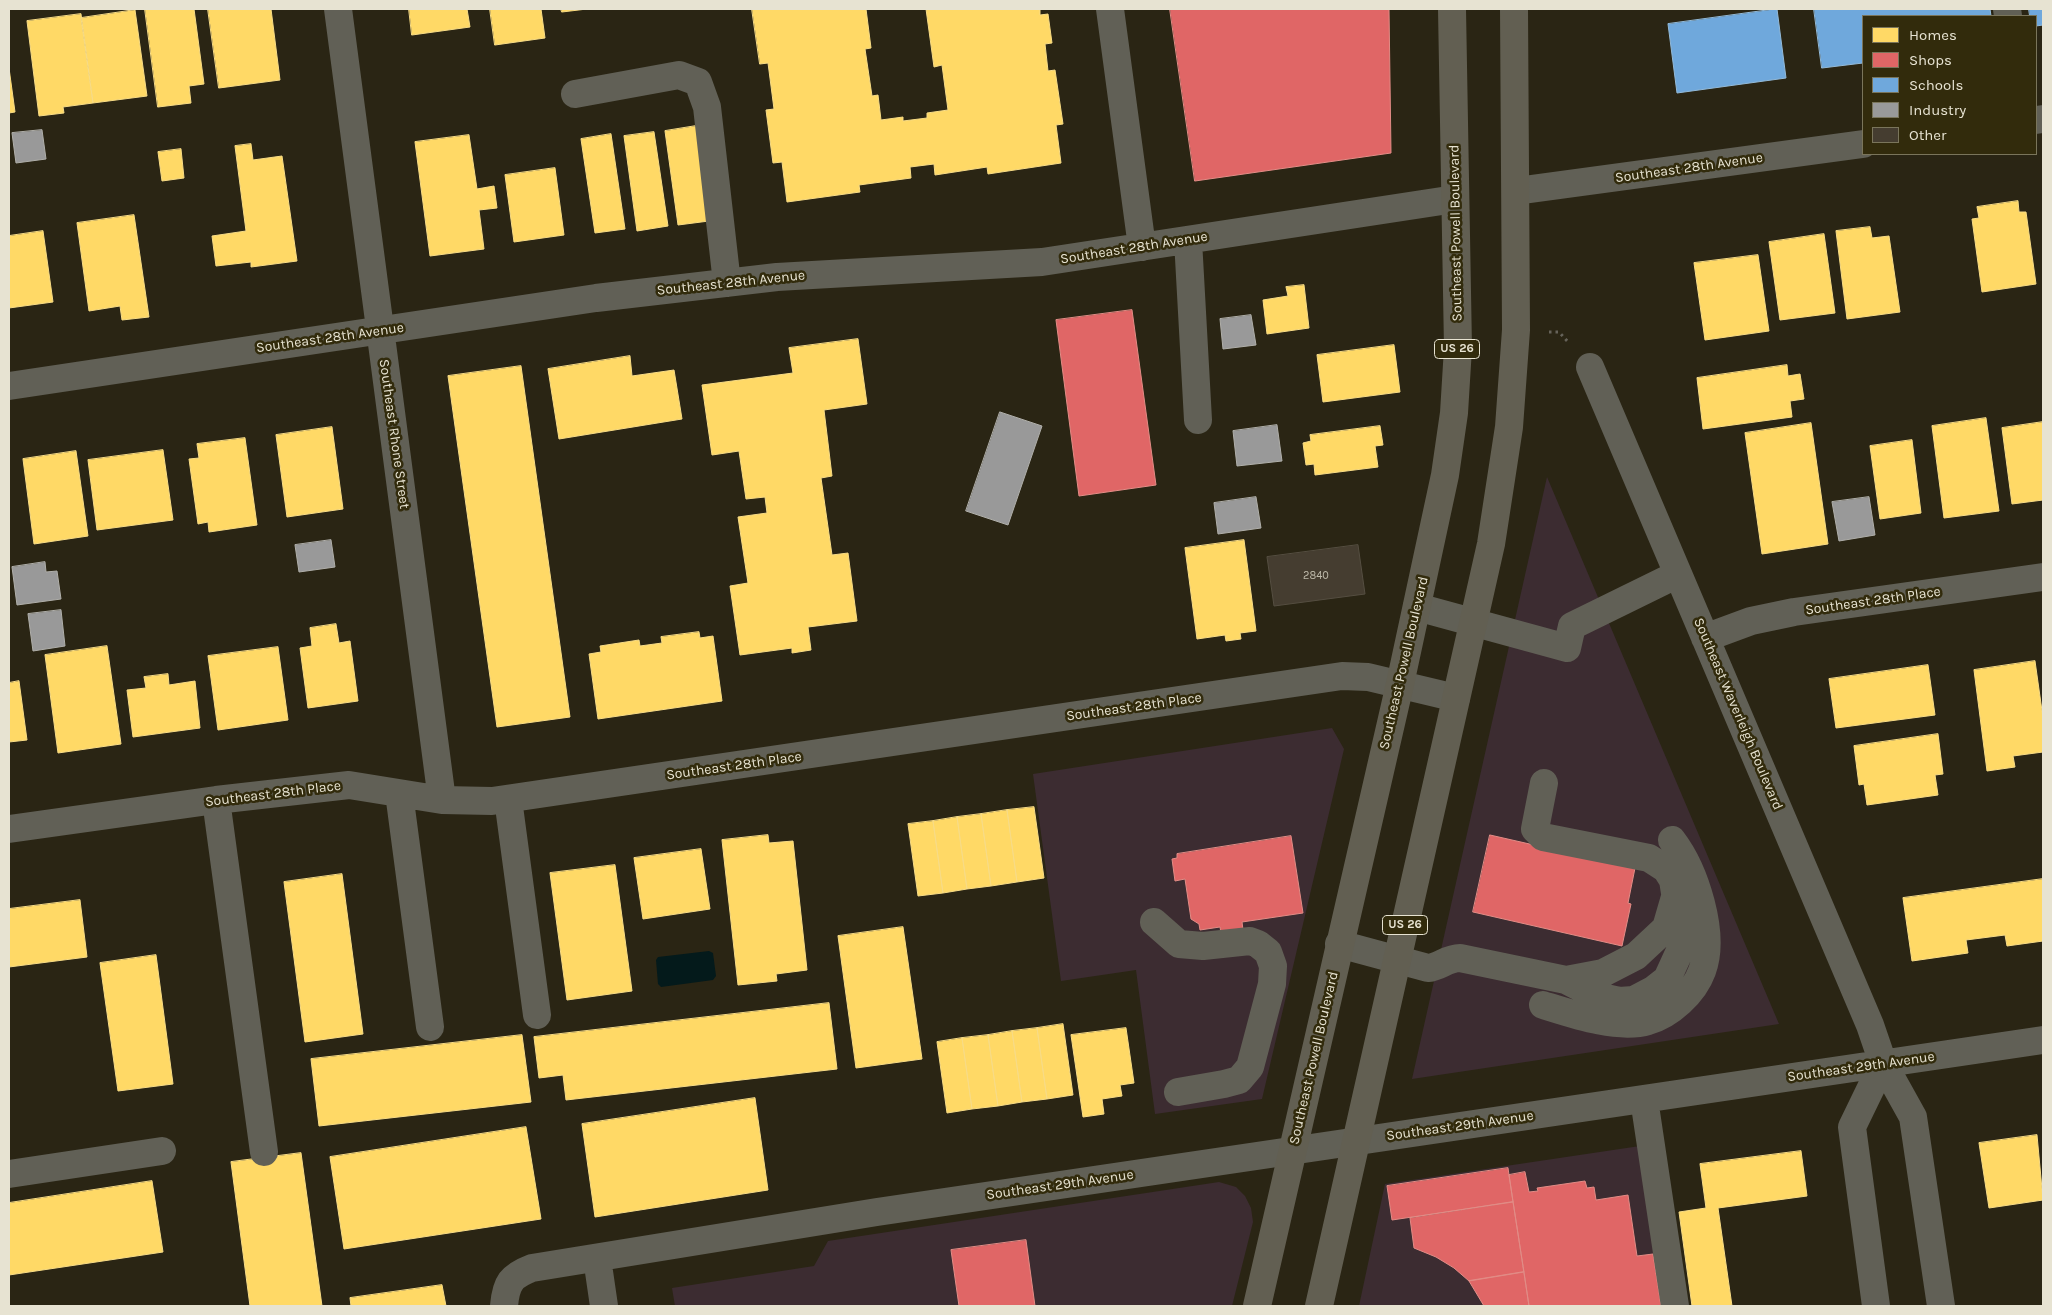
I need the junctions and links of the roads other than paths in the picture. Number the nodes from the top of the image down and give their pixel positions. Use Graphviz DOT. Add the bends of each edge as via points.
graph roads {
  1 [pos="338,9"];
  2 [pos="1110,9"];
  3 [pos="1452,9"];
  4 [pos="1514,9"];
  5 [pos="575,94"];
  6 [pos="1862,144"];
  7 [pos="1516,192"];
  8 [pos="1455,200"];
  9 [pos="1188,240"];
  10 [pos="1142,247"];
  11 [pos="727,283"];
  12 [pos="380,331"];
  13 [pos="1590,367"];
  14 [pos="9,386"];
  15 [pos="1198,420"];
  16 [pos="1678,574"];
  17 [pos="2043,577"];
  18 [pos="1417,607"];
  19 [pos="1474,624"];
  20 [pos="1705,638"];
  21 [pos="1400,684"];
  22 [pos="1456,698"];
  23 [pos="1544,783"];
  24 [pos="399,792"];
  25 [pos="508,799"];
  26 [pos="216,800"];
  27 [pos="442,800"];
  28 [pos="9,829"];
  29 [pos="1672,840"];
  30 [pos="1676,895"];
  31 [pos="1154,922"];
  32 [pos="1339,944"];
  33 [pos="1397,961"];
  34 [pos="1566,980"];
  35 [pos="1543,1006"];
  36 [pos="536,1015"];
  37 [pos="430,1027"];
  38 [pos="2043,1040"];
  39 [pos="1883,1063"];
  40 [pos="1178,1092"];
  41 [pos="1644,1099"];
  42 [pos="1356,1141"];
  43 [pos="162,1151"];
  44 [pos="1293,1151"];
  45 [pos="264,1152"];
  46 [pos="9,1174"];
  47 [pos="597,1258"];
  48 [pos="504,1306"];
  49 [pos="604,1306"];
  50 [pos="1258,1306"];
  51 [pos="1319,1306"];
  52 [pos="1675,1306"];
  53 [pos="1876,1306"];
  54 [pos="1941,1306"];
  1 -- 12 [label="street, Southeast Rhone Street"];
  2 -- 10 [label="street"];
  3 -- 8 [label="main road, Southeast Powell Boulevard / US 26"];
  4 -- 7 [label="main road, US 26"];
  5 -- 11 [label="street" via="679,75 698,82 706,107"];
  6 -- 7 [label="street, Southeast 28th Avenue"];
  7 -- 19 [label="main road, US 26" via="1516,330 1509,427 1492,544"];
  8 -- 9 [label="street, Southeast 28th Avenue"];
  8 -- 18 [label="main road, Southeast Powell Boulevard / US 26" via="1458,348 1454,413 1445,475"];
  9 -- 10 [label="street, Southeast 28th Avenue"];
  9 -- 15 [label="street"];
  10 -- 11 [label="street, Southeast 28th Avenue" via="1042,262 777,277"];
  11 -- 12 [label="street, Southeast 28th Avenue" via="596,298"];
  12 -- 14 [label="street, Southeast 28th Avenue"];
  12 -- 27 [label="street, Southeast Rhone Street"];
  13 -- 16 [label="street, Southeast Waverleigh Boulevard"];
  16 -- 19 [label="street" via="1572,626 1567,648"];
  16 -- 20 [label="street, Southeast Waverleigh Boulevard"];
  17 -- 20 [label="street, Southeast 28th Place" via="1794,612 1751,621"];
  18 -- 19 [label="street"];
  18 -- 21 [label="main road, Southeast Powell Boulevard / US 26"];
  19 -- 22 [label="main road, US 26"];
  20 -- 39 [label="street, Southeast Waverleigh Boulevard"];
  21 -- 22 [label="street, Southeast 28th Place"];
  21 -- 25 [label="street, Southeast 28th Place" via="1368,677 1342,676"];
  21 -- 32 [label="main road, Southeast Powell Boulevard / US 26"];
  22 -- 33 [label="main road, US 26"];
  23 -- 30 [label="street" via="1536,830 1543,837 1649,858 1666,869 1673,880"];
  24 -- 26 [label="street, Southeast 28th Place" via="349,785"];
  24 -- 27 [label="street, Southeast 28th Place"];
  24 -- 37 [label="street"];
  25 -- 27 [label="street, Southeast 28th Place"];
  25 -- 36 [label="street"];
  26 -- 28 [label="street, Southeast 28th Place"];
  26 -- 45 [label="street"];
  29 -- 35 [label="street" via="1690,867 1704,917 1706,942 1702,971 1686,995 1670,1012 1629,1024"];
  30 -- 34 [label="street" via="1666,928 1636,956 1603,973"];
  30 -- 34 [label="street" via="1683,944 1667,979 1634,1000 1619,1001 1597,996"];
  31 -- 40 [label="street" via="1180,944 1203,946 1250,941 1268,952 1273,966 1272,984 1250,1067 1239,1080"];
  32 -- 33 [label="street"];
  32 -- 44 [label="main road, Southeast Powell Boulevard / US 26"];
  33 -- 34 [label="street" via="1428,968 1451,958 1460,958"];
  33 -- 42 [label="main road, US 26"];
  38 -- 39 [label="street, Southeast 29th Avenue"];
  39 -- 41 [label="street, Southeast 29th Avenue"];
  39 -- 53 [label="street" via="1852,1127"];
  39 -- 54 [label="street, Southeast Waverleigh Boulevard" via="1913,1117"];
  41 -- 42 [label="street, Southeast 29th Avenue"];
  41 -- 52 [label="street"];
  42 -- 44 [label="street, Southeast 29th Avenue"];
  42 -- 51 [label="main road, US 26"];
  43 -- 46 [label="street"];
  44 -- 47 [label="street, Southeast 29th Avenue" via="877,1212"];
  44 -- 50 [label="main road, Southeast Powell Boulevard / US 26"];
  47 -- 48 [label="street, Southeast 29th Avenue" via="532,1268 516,1274 506,1288"];
  47 -- 49 [label="street"];
}
